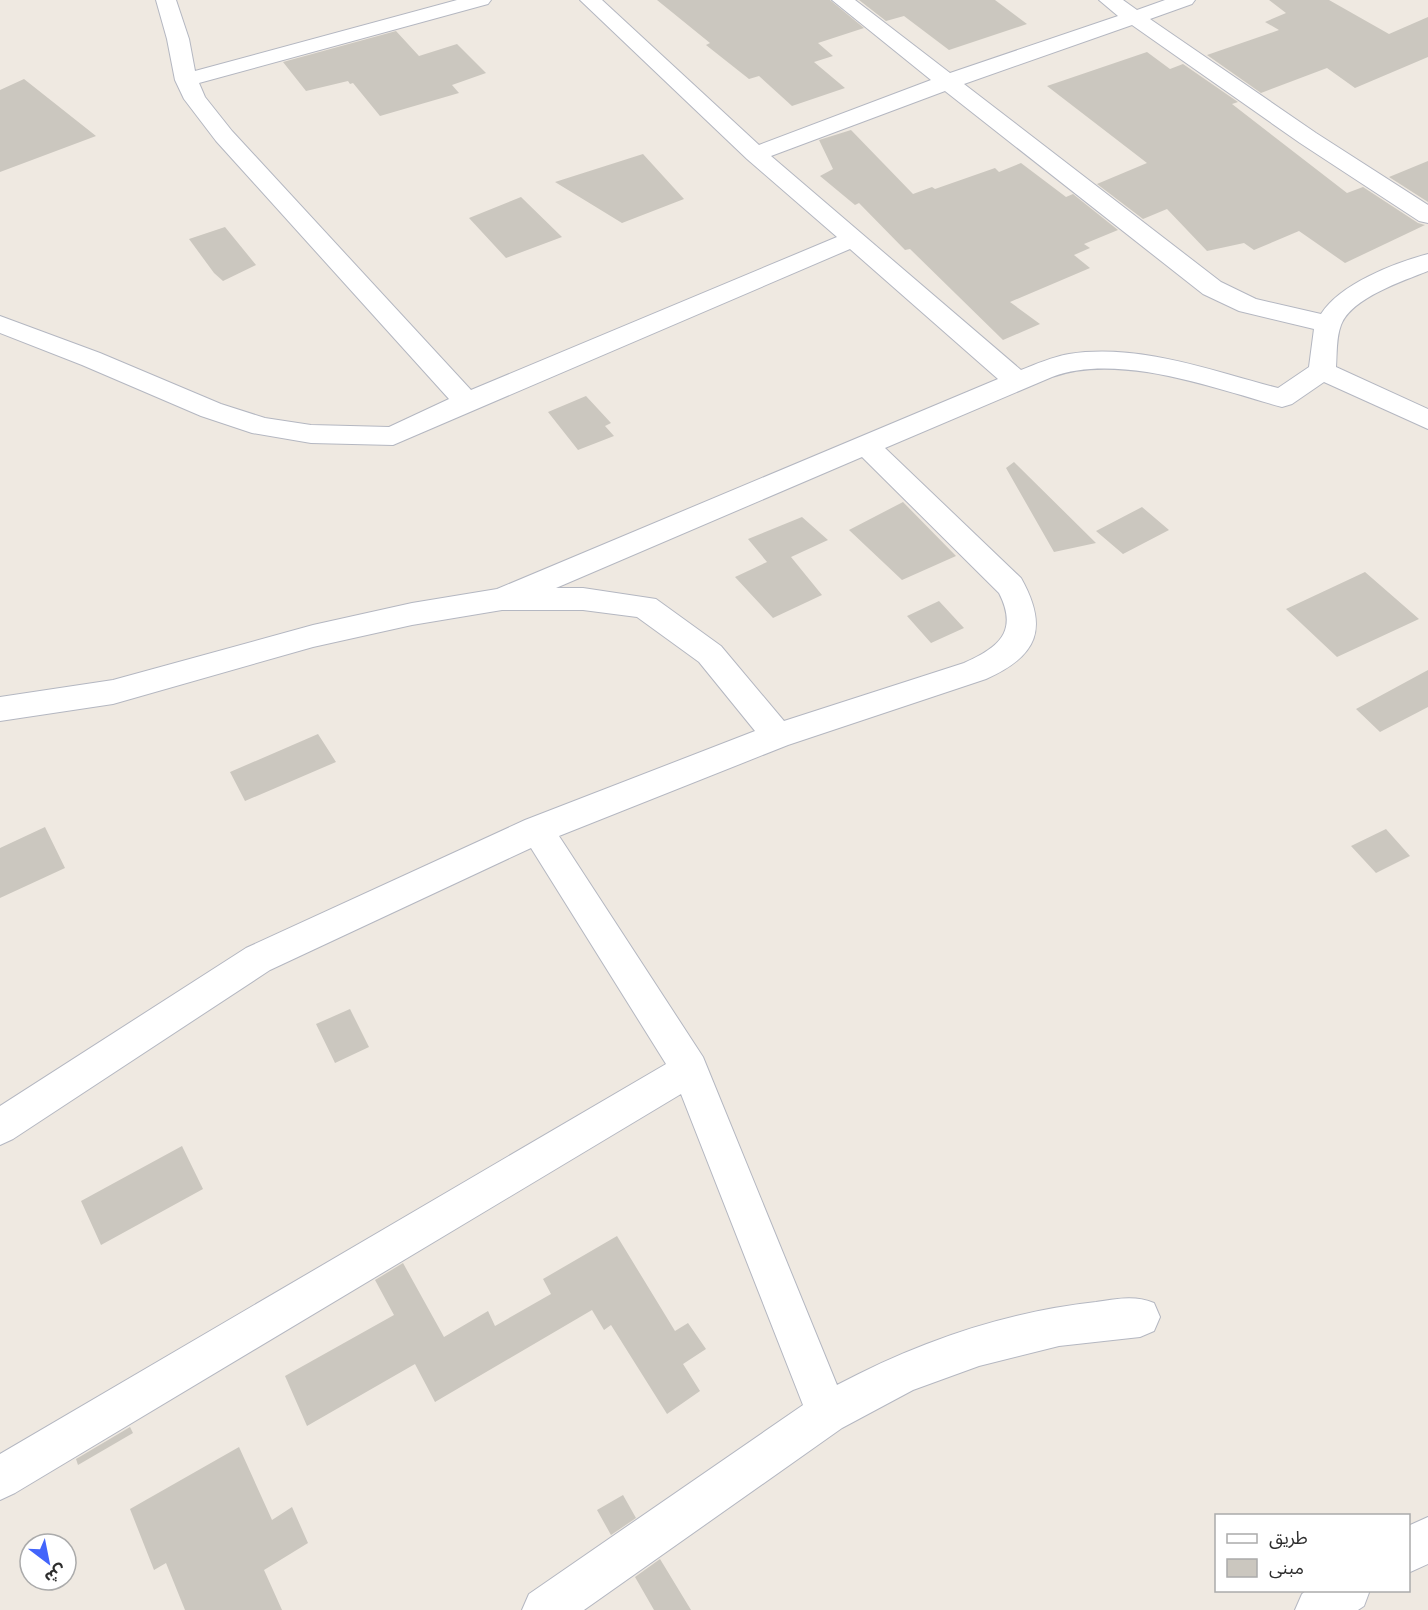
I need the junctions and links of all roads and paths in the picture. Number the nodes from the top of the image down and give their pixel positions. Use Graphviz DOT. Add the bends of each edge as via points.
graph roads {
  1 [pos="166,0"];
  2 [pos="481,0"];
  3 [pos="590,0"];
  4 [pos="842,0"];
  5 [pos="1109,0"];
  6 [pos="1185,0"];
  7 [pos="1135,17"];
  8 [pos="186,80"];
  9 [pos="950,81"];
  10 [pos="755,154"];
  11 [pos="1428,216"];
  12 [pos="854,239"];
  13 [pos="1428,262"];
  14 [pos="0,324"];
  15 [pos="1328,324"];
  16 [pos="1322,371"];
  17 [pos="1017,381"];
  18 [pos="467,402"];
  19 [pos="1428,420"];
  20 [pos="867,446"];
  21 [pos="502,599"];
  22 [pos="0,709"];
  23 [pos="777,736"];
  24 [pos="537,830"];
  25 [pos="690,1069"];
  26 [pos="0,1127"];
  27 [pos="1140,1317"];
  28 [pos="827,1413"];
  29 [pos="0,1478"];
  30 [pos="1428,1539"];
  31 [pos="1410,1550"];
  32 [pos="1345,1592"];
  33 [pos="545,1610"];
  34 [pos="1318,1610"];
  1 -- 8 [label="street"];
  2 -- 8 [label="street"];
  3 -- 10 [label="street"];
  4 -- 9 [label="street"];
  5 -- 7 [label="street"];
  6 -- 7 [label="street"];
  7 -- 9 [label="street"];
  7 -- 11 [label="street"];
  8 -- 18 [label="street" via="195,99 224,136"];
  9 -- 10 [label="street"];
  9 -- 15 [label="street" via="1212,288 1248,304"];
  10 -- 12 [label="street"];
  12 -- 17 [label="street"];
  12 -- 18 [label="street"];
  13 -- 15 [label="street" via="1359,293 1337,307"];
  14 -- 18 [label="street" via="262,427 311,434 393,436"];
  15 -- 16 [label="street"];
  16 -- 17 [label="street" via="1282,398 1103,359 1069,363"];
  16 -- 19 [label="street"];
  17 -- 20 [label="street"];
  20 -- 21 [label="street"];
  20 -- 23 [label="street" via="1010,586 1023,614 1022,628 1006,654 992,664"];
  21 -- 22 [label="street" via="313,636 113,692"];
  21 -- 23 [label="street" via="583,599 645,607 710,654"];
  23 -- 24 [label="street"];
  24 -- 25 [label="street"];
  24 -- 26 [label="street" via="258,959"];
  25 -- 28 [label="street"];
  25 -- 29 [label="street"];
  27 -- 28 [label="street" via="1059,1326 979,1345 902,1373"];
  28 -- 33 [label="street"];
  30 -- 31 [label="street"];
  32 -- 34 [label="street"];
}
